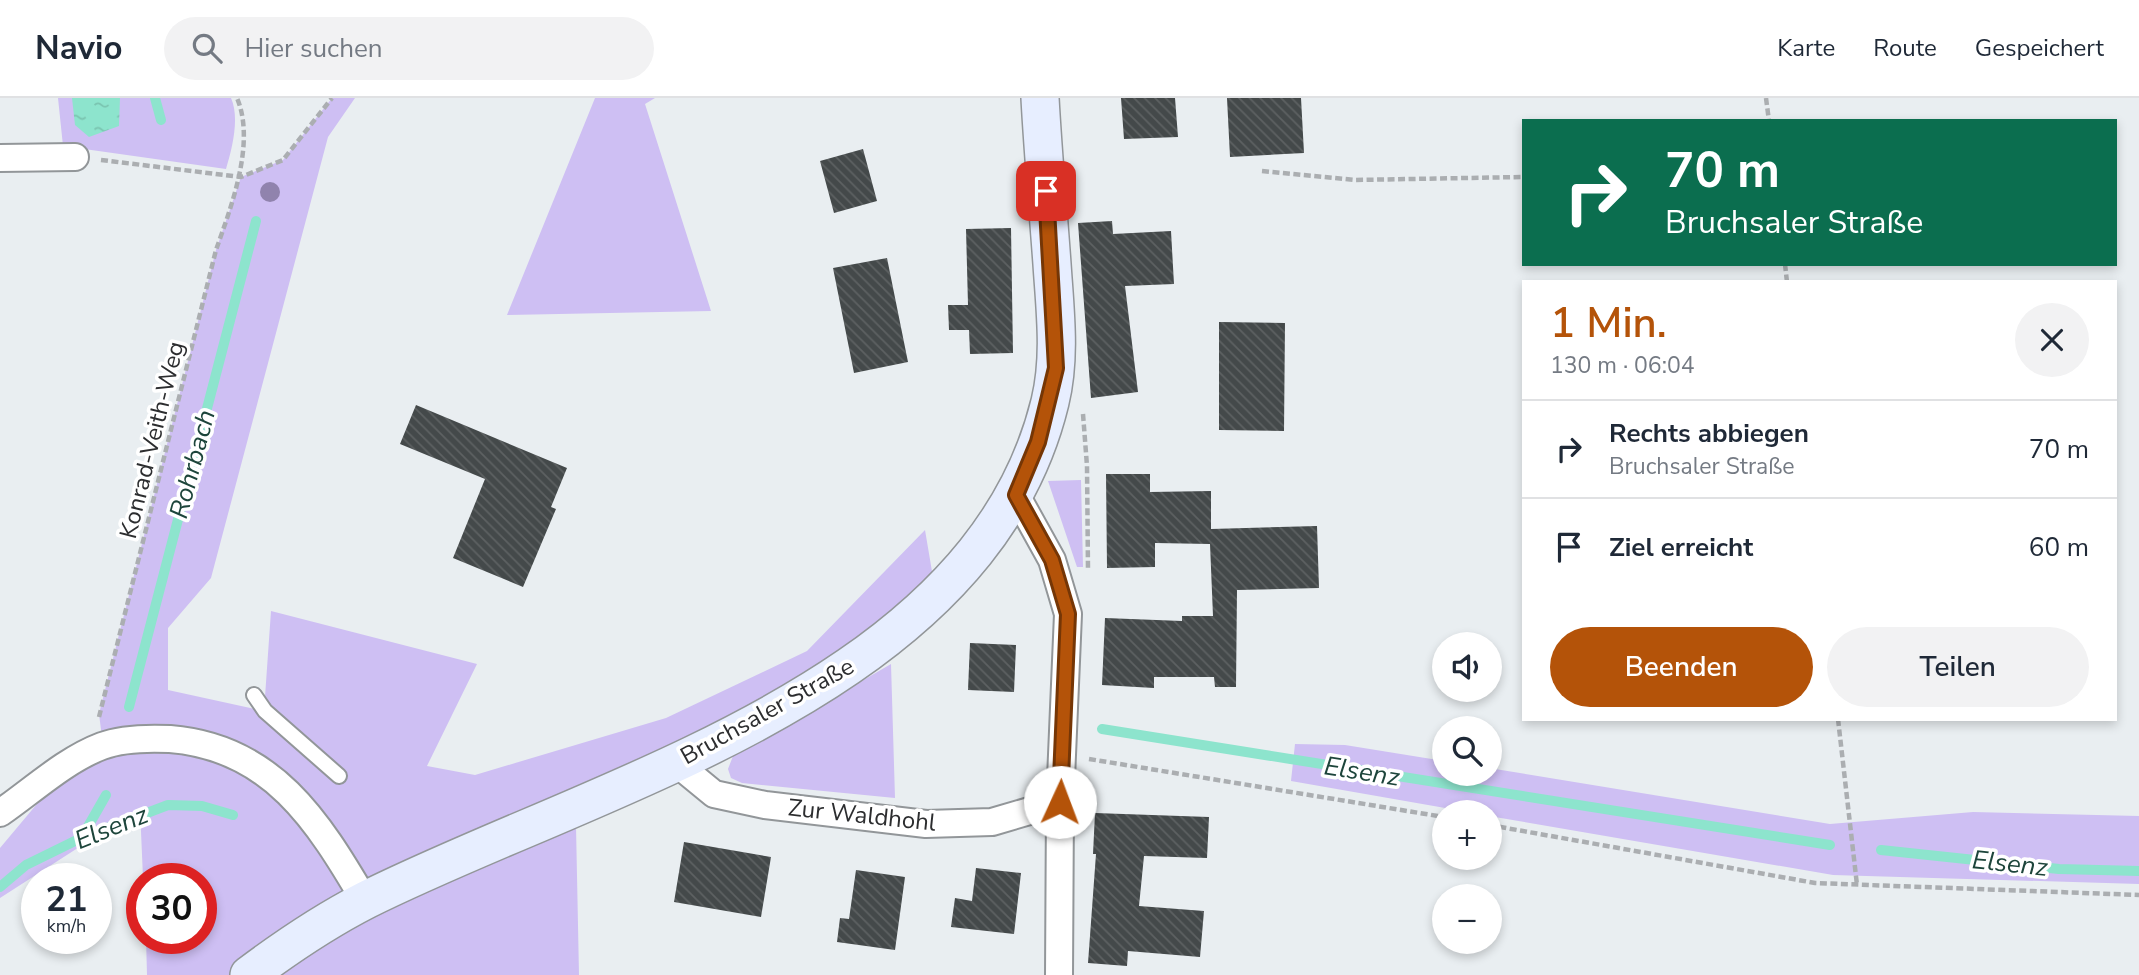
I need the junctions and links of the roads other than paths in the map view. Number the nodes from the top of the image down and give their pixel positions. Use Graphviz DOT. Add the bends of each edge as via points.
graph roads {
  1 [pos="1040,98"];
  2 [pos="75,157"];
  3 [pos="0,158"];
  4 [pos="1016,495"];
  5 [pos="254,695"];
  6 [pos="675,762"];
  7 [pos="339,776"];
  8 [pos="1060,802"];
  9 [pos="0,813"];
  10 [pos="365,901"];
  11 [pos="248,975"];
  12 [pos="1059,975"];
  1 -- 4 [label="main road, Bruchsaler Straße" via="1056,368 1038,442"];
  2 -- 3 [label="street"];
  4 -- 6 [label="main road, Bruchsaler Straße" via="936,596 871,652 798,698"];
  4 -- 8 [label="street" via="1052,560 1068,614"];
  5 -- 7 [label="lane" via="265,711"];
  6 -- 8 [label="street, Zur Waldhohl" via="714,794 765,805 926,824 992,822"];
  6 -- 10 [label="main road, Bruchsaler Straße"];
  8 -- 12 [label="street"];
  9 -- 10 [label="street" via="73,761 103,746 146,738 214,746 270,776 293,795 324,832"];
  10 -- 11 [label="main road, Bruchsaler Straße"];
}
